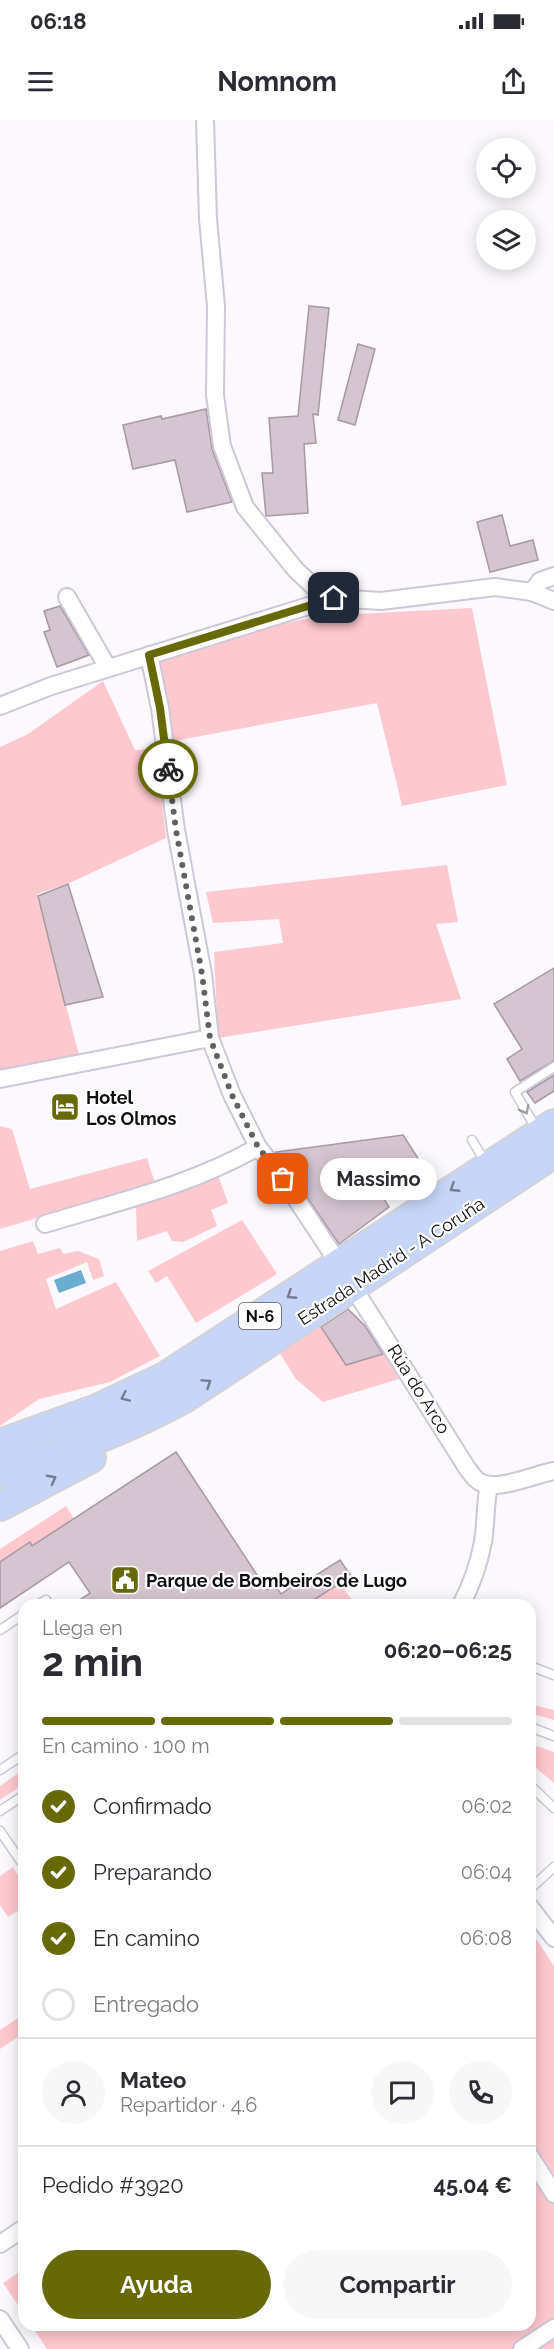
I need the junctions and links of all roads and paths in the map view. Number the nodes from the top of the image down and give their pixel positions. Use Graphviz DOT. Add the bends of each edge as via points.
graph roads {
  1 [pos="205,120"];
  2 [pos="554,576"];
  3 [pos="532,592"];
  4 [pos="67,597"];
  5 [pos="334,598"];
  6 [pos="554,600"];
  7 [pos="149,655"];
  8 [pos="108,668"];
  9 [pos="0,706"];
  10 [pos="210,1038"];
  11 [pos="554,1067"];
  12 [pos="0,1079"];
  13 [pos="548,1136"];
  14 [pos="472,1140"];
  15 [pos="258,1147"];
  16 [pos="487,1166"];
  17 [pos="45,1224"];
  18 [pos="346,1275"];
  19 [pos="157,1413"];
  20 [pos="0,1444"];
  21 [pos="554,1471"];
  22 [pos="0,1473"];
  23 [pos="489,1485"];
  24 [pos="0,1506"];
  25 [pos="464,1599"];
  26 [pos="18,1618"];
  27 [pos="0,1630"];
  28 [pos="536,1668"];
  29 [pos="554,1675"];
  30 [pos="536,1729"];
  31 [pos="554,1736"];
  32 [pos="18,1758"];
  33 [pos="0,1770"];
  34 [pos="536,1791"];
  35 [pos="18,1799"];
  36 [pos="554,1808"];
  37 [pos="0,1811"];
  38 [pos="0,1831"];
  39 [pos="18,1857"];
  40 [pos="554,1867"];
  41 [pos="536,1884"];
  42 [pos="536,1914"];
  43 [pos="554,1938"];
  44 [pos="536,2166"];
  45 [pos="554,2194"];
  46 [pos="18,2232"];
  47 [pos="0,2244"];
  48 [pos="0,2319"];
  49 [pos="554,2328"];
  50 [pos="20,2349"];
  51 [pos="522,2349"];
  1 -- 5 [label="street" via="216,306 215,395 222,446 245,507 295,569 314,587"];
  2 -- 3 [label="street" via="540,581"];
  3 -- 5 [label="street" via="495,587 381,601"];
  3 -- 6 [label="street"];
  4 -- 8 [label="street"];
  5 -- 7 [label="street"];
  7 -- 8 [label="street"];
  7 -- 10 [label="street, Rúa do Arco"];
  8 -- 9 [label="street"];
  10 -- 12 [label="street"];
  10 -- 15 [label="street, Rúa do Arco"];
  11 -- 13 [label="lane, one-way" via="515,1092"];
  13 -- 16 [label="highway, Estrada Madrid - A Coruña / N-6"];
  13 -- 18 [label="highway, Estrada Madrid - A Coruña / N-6"];
  14 -- 16 [label="lane"];
  15 -- 17 [label="street" via="185,1182"];
  15 -- 18 [label="street, Rúa do Arco"];
  16 -- 18 [label="highway, Estrada Madrid - A Coruña / N-6, one-way"];
  19 -- 18 [label="highway, Estrada Madrid - A Coruña / N-6, one-way" via="186,1397"];
  18 -- 20 [label="highway, Estrada Madrid - A Coruña / N-6, one-way" via="165,1377 97,1409"];
  18 -- 23 [label="street, Rúa do Arco" via="473,1476"];
  19 -- 22 [label="highway, Estrada Madrid - A Coruña / N-6" via="53,1456"];
  24 -- 19 [label="highway, N-6, one-way" via="105,1451"];
  21 -- 23 [label="street"];
  23 -- 25 [label="street" via="482,1544"];
  26 -- 27 [label="lane"];
  28 -- 29 [label="lane"];
  30 -- 31 [label="lane"];
  32 -- 33 [label="lane"];
  34 -- 36 [label="lane"];
  35 -- 37 [label="lane"];
  38 -- 39 [label="lane"];
  40 -- 41 [label="lane"];
  42 -- 43 [label="street"];
  44 -- 45 [label="street"];
  46 -- 47 [label="street"];
  48 -- 50 [label="street"];
  49 -- 51 [label="street"];
}
